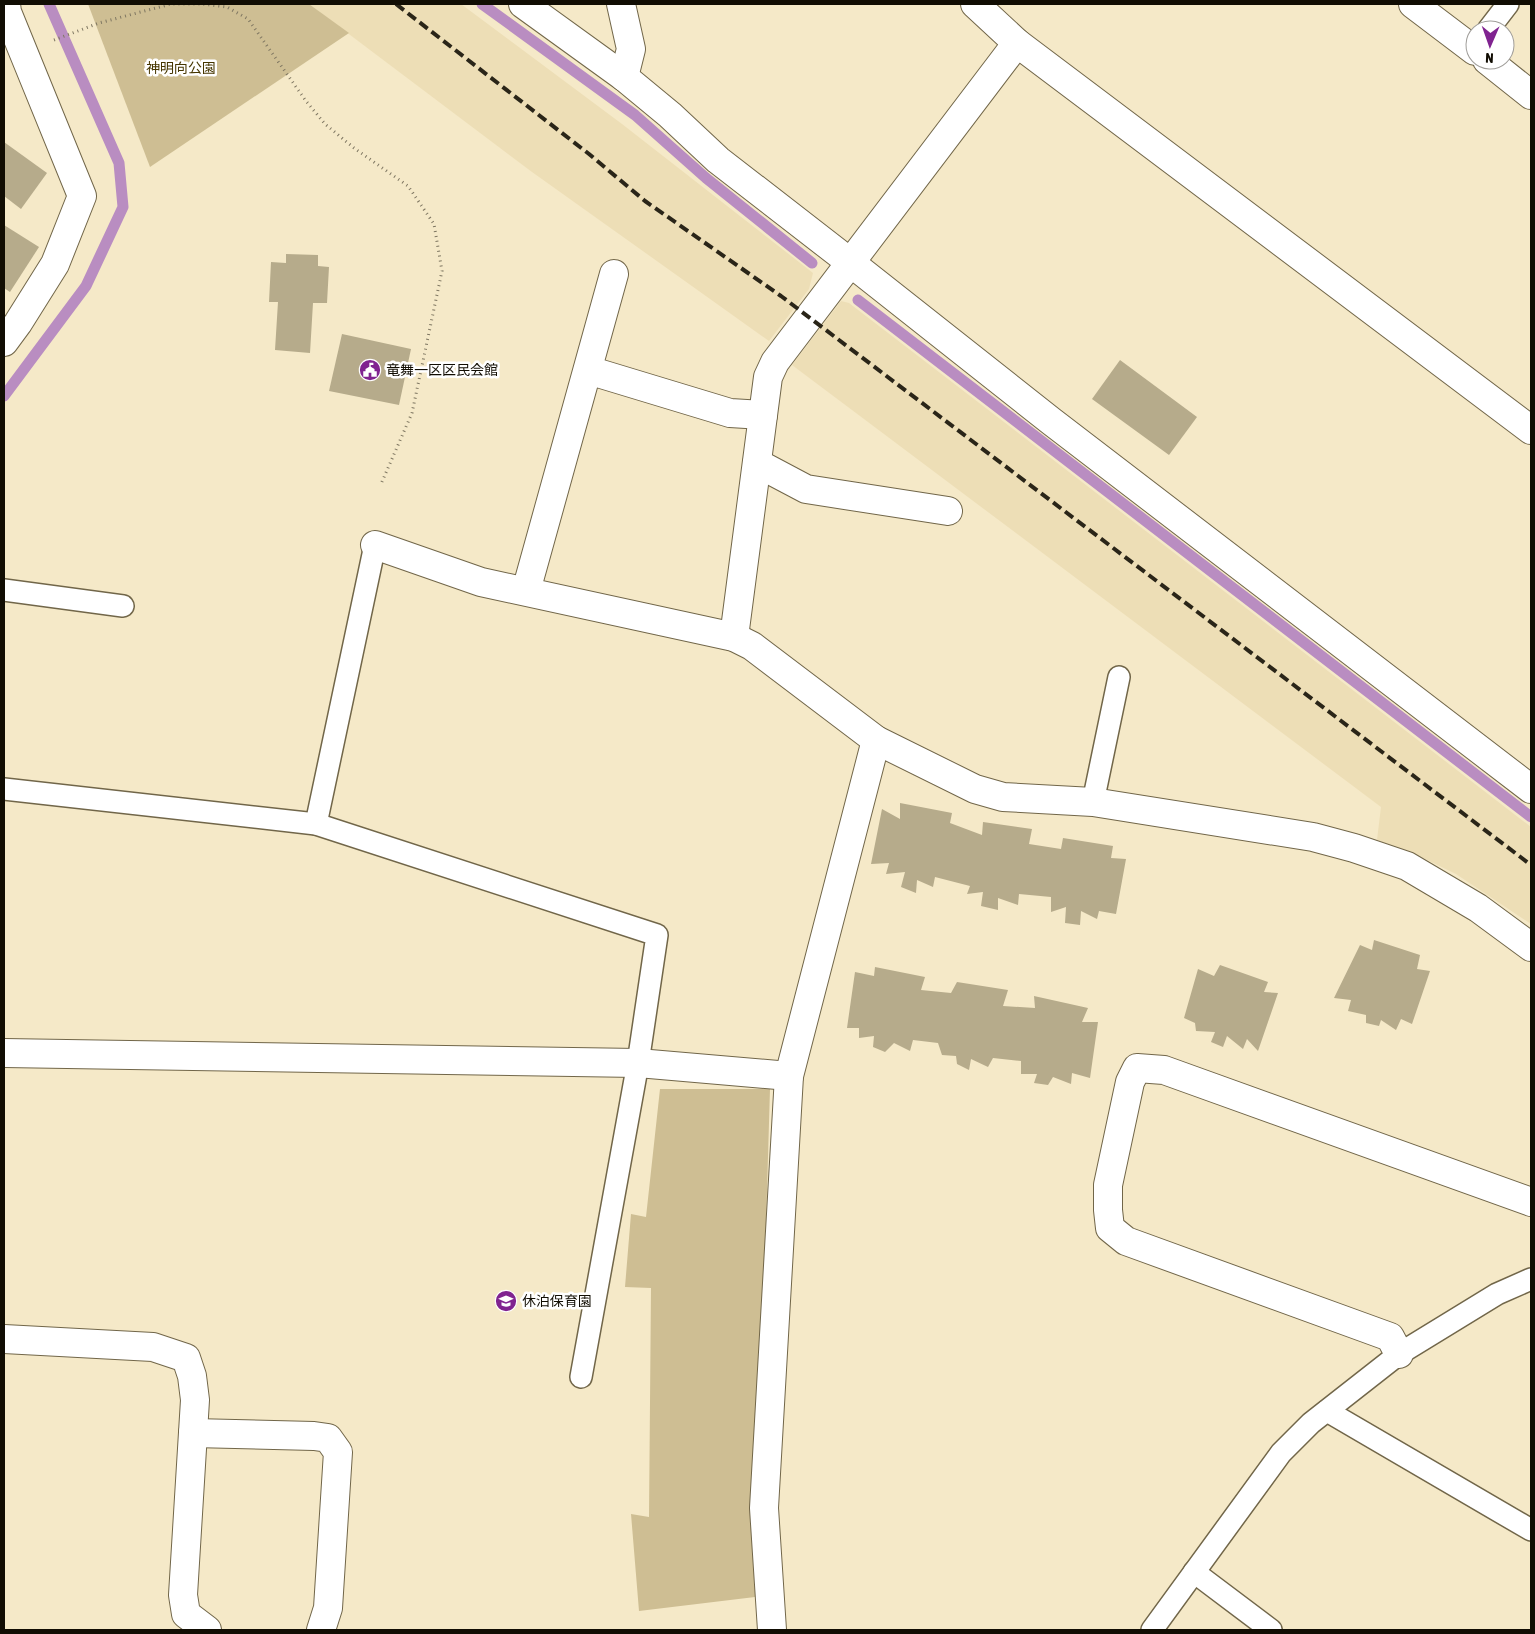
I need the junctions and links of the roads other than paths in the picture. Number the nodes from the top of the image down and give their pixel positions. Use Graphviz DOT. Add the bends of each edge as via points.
graph roads {
  1 [pos="6,4"];
  2 [pos="524,4"];
  3 [pos="621,4"];
  4 [pos="975,4"];
  5 [pos="1413,4"];
  6 [pos="1508,4"];
  7 [pos="1498,20"];
  8 [pos="1465,37"];
  9 [pos="1016,43"];
  10 [pos="24,51"];
  11 [pos="1505,70"];
  12 [pos="624,77"];
  13 [pos="1531,94"];
  14 [pos="851,263"];
  15 [pos="614,274"];
  16 [pos="9,327"];
  17 [pos="588,370"];
  18 [pos="763,415"];
  19 [pos="1531,430"];
  20 [pos="757,463"];
  21 [pos="948,511"];
  22 [pos="374,545"];
  23 [pos="4,590"];
  24 [pos="526,591"];
  25 [pos="123,606"];
  26 [pos="734,637"];
  27 [pos="1119,677"];
  28 [pos="876,740"];
  29 [pos="4,789"];
  30 [pos="1531,789"];
  31 [pos="1093,802"];
  32 [pos="316,824"];
  33 [pos="1531,947"];
  34 [pos="4,1052"];
  35 [pos="638,1063"];
  36 [pos="788,1076"];
  37 [pos="1531,1202"];
  38 [pos="1531,1279"];
  39 [pos="4,1339"];
  40 [pos="1400,1354"];
  41 [pos="581,1377"];
  42 [pos="1327,1411"];
  43 [pos="193,1432"];
  44 [pos="1531,1530"];
  45 [pos="1194,1572"];
  46 [pos="198,1627"];
  47 [pos="321,1630"];
  48 [pos="772,1630"];
  49 [pos="1152,1630"];
  50 [pos="1271,1630"];
  1 -- 10 [label="street"];
  2 -- 12 [label="street"];
  3 -- 12 [label="street" via="630,50"];
  4 -- 9 [label="street"];
  5 -- 8 [label="street"];
  6 -- 7 [label="lane"];
  9 -- 14 [label="street"];
  9 -- 19 [label="street"];
  10 -- 16 [label="street" via="82,196 55,264"];
  11 -- 13 [label="street"];
  12 -- 14 [label="street" via="718,160"];
  14 -- 18 [label="street" via="775,362 768,377"];
  14 -- 30 [label="street" via="1051,422"];
  15 -- 17 [label="street"];
  17 -- 18 [label="street" via="730,413"];
  17 -- 24 [label="street"];
  18 -- 20 [label="street"];
  20 -- 21 [label="street" via="806,488"];
  20 -- 26 [label="street"];
  22 -- 24 [label="street" via="481,582"];
  22 -- 32 [label="lane"];
  23 -- 25 [label="lane"];
  24 -- 26 [label="street"];
  26 -- 28 [label="street" via="752,646"];
  27 -- 31 [label="lane"];
  28 -- 31 [label="street" via="975,789 1003,797"];
  28 -- 36 [label="street"];
  29 -- 32 [label="lane"];
  31 -- 33 [label="street" via="1313,837 1354,848 1407,866 1478,908"];
  32 -- 35 [label="lane" via="656,935"];
  34 -- 35 [label="street"];
  35 -- 36 [label="street"];
  35 -- 41 [label="lane"];
  36 -- 48 [label="street" via="764,1508"];
  37 -- 40 [label="street" via="1164,1070 1136,1068 1130,1082 1108,1185 1110,1228 1126,1241 1390,1337"];
  38 -- 40 [label="lane" via="1497,1294"];
  39 -- 43 [label="street" via="153,1347 186,1358 195,1400"];
  40 -- 42 [label="lane"];
  42 -- 44 [label="lane"];
  42 -- 45 [label="lane" via="1281,1453"];
  43 -- 46 [label="street" via="183,1595 186,1614"];
  43 -- 47 [label="street" via="314,1436 328,1438 338,1452 328,1608"];
  45 -- 49 [label="lane"];
  45 -- 50 [label="lane"];
}
